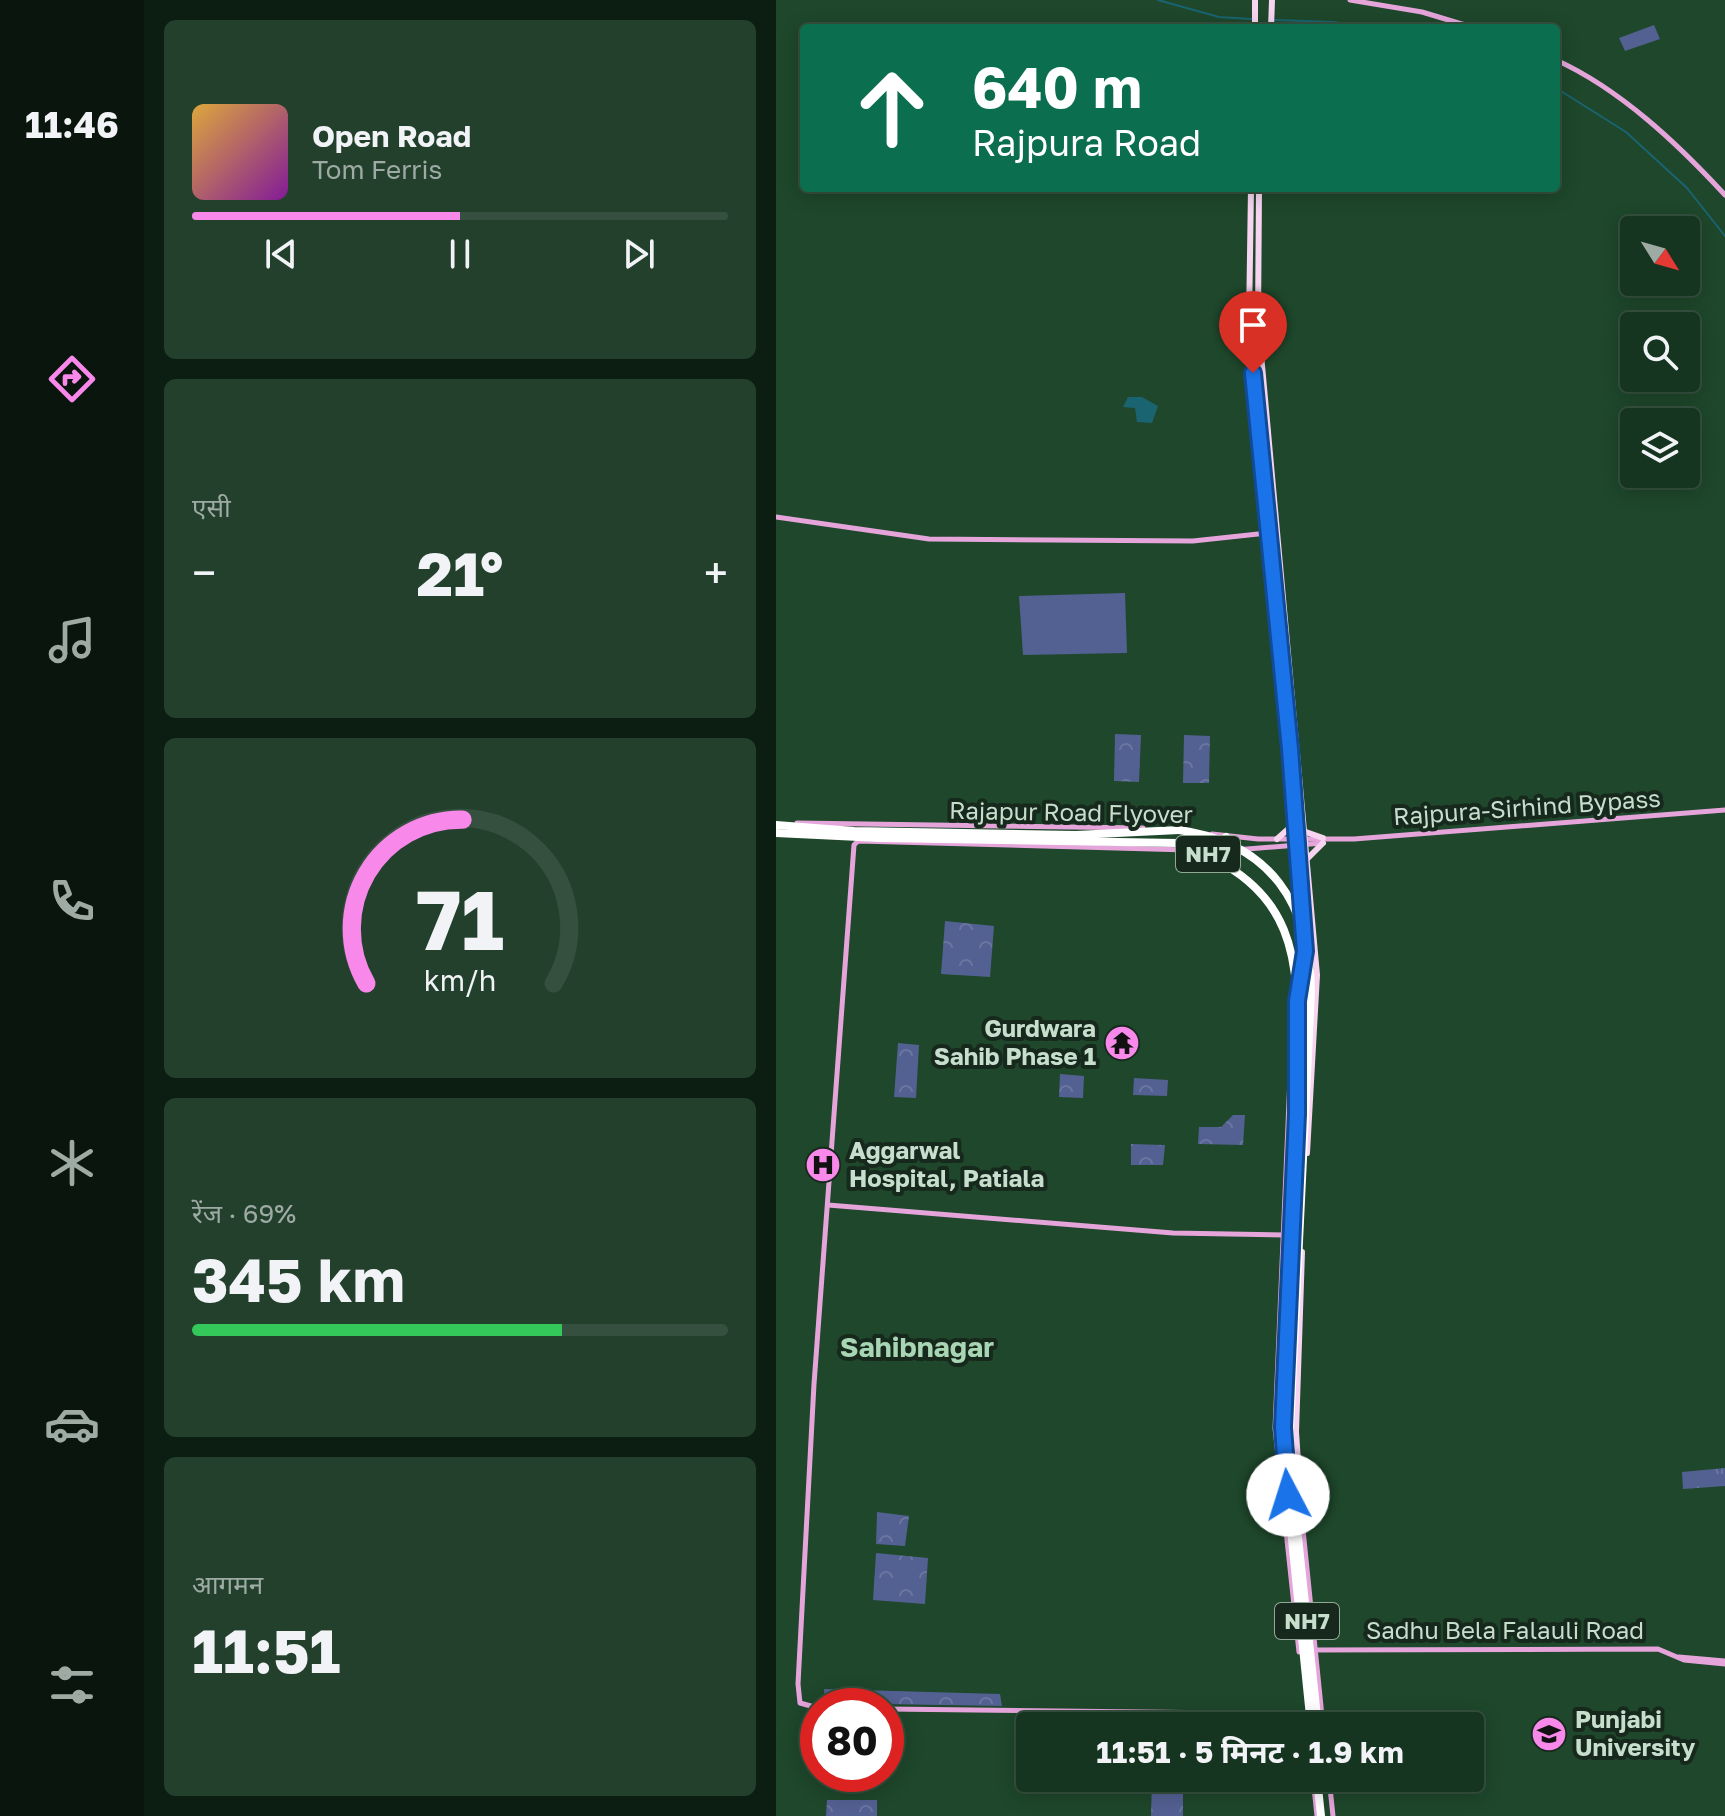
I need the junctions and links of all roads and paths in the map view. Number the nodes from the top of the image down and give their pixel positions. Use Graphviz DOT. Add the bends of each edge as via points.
graph roads {
  1 [pos="1350,0"];
  2 [pos="1255,1"];
  3 [pos="1272,4"];
  4 [pos="1255,24"];
  5 [pos="1271,24"];
  6 [pos="1462,24"];
  7 [pos="1560,62"];
  8 [pos="1251,192"];
  9 [pos="1259,192"];
  10 [pos="1725,195"];
  11 [pos="776,517"];
  12 [pos="1272,533"];
  13 [pos="1725,810"];
  14 [pos="1296,823"];
  15 [pos="777,827"];
  16 [pos="1226,837"];
  17 [pos="1047,838"];
  18 [pos="1277,839"];
  19 [pos="1301,840"];
  20 [pos="1323,841"];
  21 [pos="1205,853"];
  22 [pos="1306,860"];
  23 [pos="1297,1001"];
  24 [pos="828,1205"];
  25 [pos="1285,1235"];
  26 [pos="1303,1235"];
  27 [pos="1288,1471"];
  28 [pos="1299,1513"];
  29 [pos="1310,1650"];
  30 [pos="1721,1662"];
  31 [pos="800,1700"];
  32 [pos="904,1709"];
  33 [pos="1141,1712"];
  34 [pos="1311,1712"];
  35 [pos="1311,1712"];
  36 [pos="1318,1712"];
  37 [pos="1320,1792"];
  38 [pos="1325,1792"];
  39 [pos="1321,1816"];
  40 [pos="1333,1816"];
  1 -- 6 [label="street"];
  2 -- 4 [label="main road"];
  3 -- 5 [label="main road"];
  7 -- 10 [label="street" via="1662,133"];
  8 -- 12 [label="main road" via="1249,322"];
  9 -- 12 [label="main road" via="1258,321"];
  11 -- 12 [label="street" via="929,539 1193,541"];
  12 -- 14 [label="main road"];
  12 -- 19 [label="main road"];
  13 -- 20 [label="street, Rajpura-Sirhind Bypass"];
  14 -- 18 [label="main road"];
  14 -- 19 [label="main road"];
  15 -- 16 [label="street" via="835,822 1177,829"];
  15 -- 17 [label="highway, Rajapur Road Flyover / NH7"];
  16 -- 18 [label="street"];
  16 -- 21 [label="highway"];
  17 -- 21 [label="highway, NH7" via="1177,843"];
  17 -- 27 [label="highway, Rajapur Road Flyover / NH7, bridge" via="1179,830 1221,839 1261,864 1296,908 1310,954 1311,992"];
  18 -- 19 [label="street"];
  19 -- 20 [label="main road"];
  19 -- 20 [label="street, Rajpura-Sirhind Bypass"];
  19 -- 21 [label="street"];
  19 -- 22 [label="main road"];
  19 -- 23 [label="main road" via="1305,951"];
  20 -- 22 [label="main road"];
  21 -- 23 [label="highway, NH7" via="1240,873 1271,905 1290,942"];
  22 -- 26 [label="main road" via="1317,975"];
  23 -- 27 [label="highway, Rajapur Road Flyover / NH7, bridge" via="1283,1427"];
  24 -- 25 [label="street" via="1173,1233"];
  24 -- 25 [label="street" via="858,841 1189,850 1248,885 1282,931 1292,976"];
  24 -- 31 [label="street"];
  25 -- 26 [label="street"];
  25 -- 34 [label="street" via="1275,1428"];
  26 -- 28 [label="main road" via="1296,1432"];
  27 -- 28 [label="highway, Rajapur Road Flyover / NH7"];
  27 -- 29 [label="highway, Rajapur Road Flyover / NH7"];
  28 -- 29 [label="highway, NH7"];
  29 -- 30 [label="street, Sadhu Bela Falauli Road" via="1658,1649"];
  29 -- 35 [label="highway, NH7"];
  29 -- 36 [label="street"];
  32 -- 33 [label="street"];
  37 -- 39 [label="highway"];
  38 -- 40 [label="street"];
}
